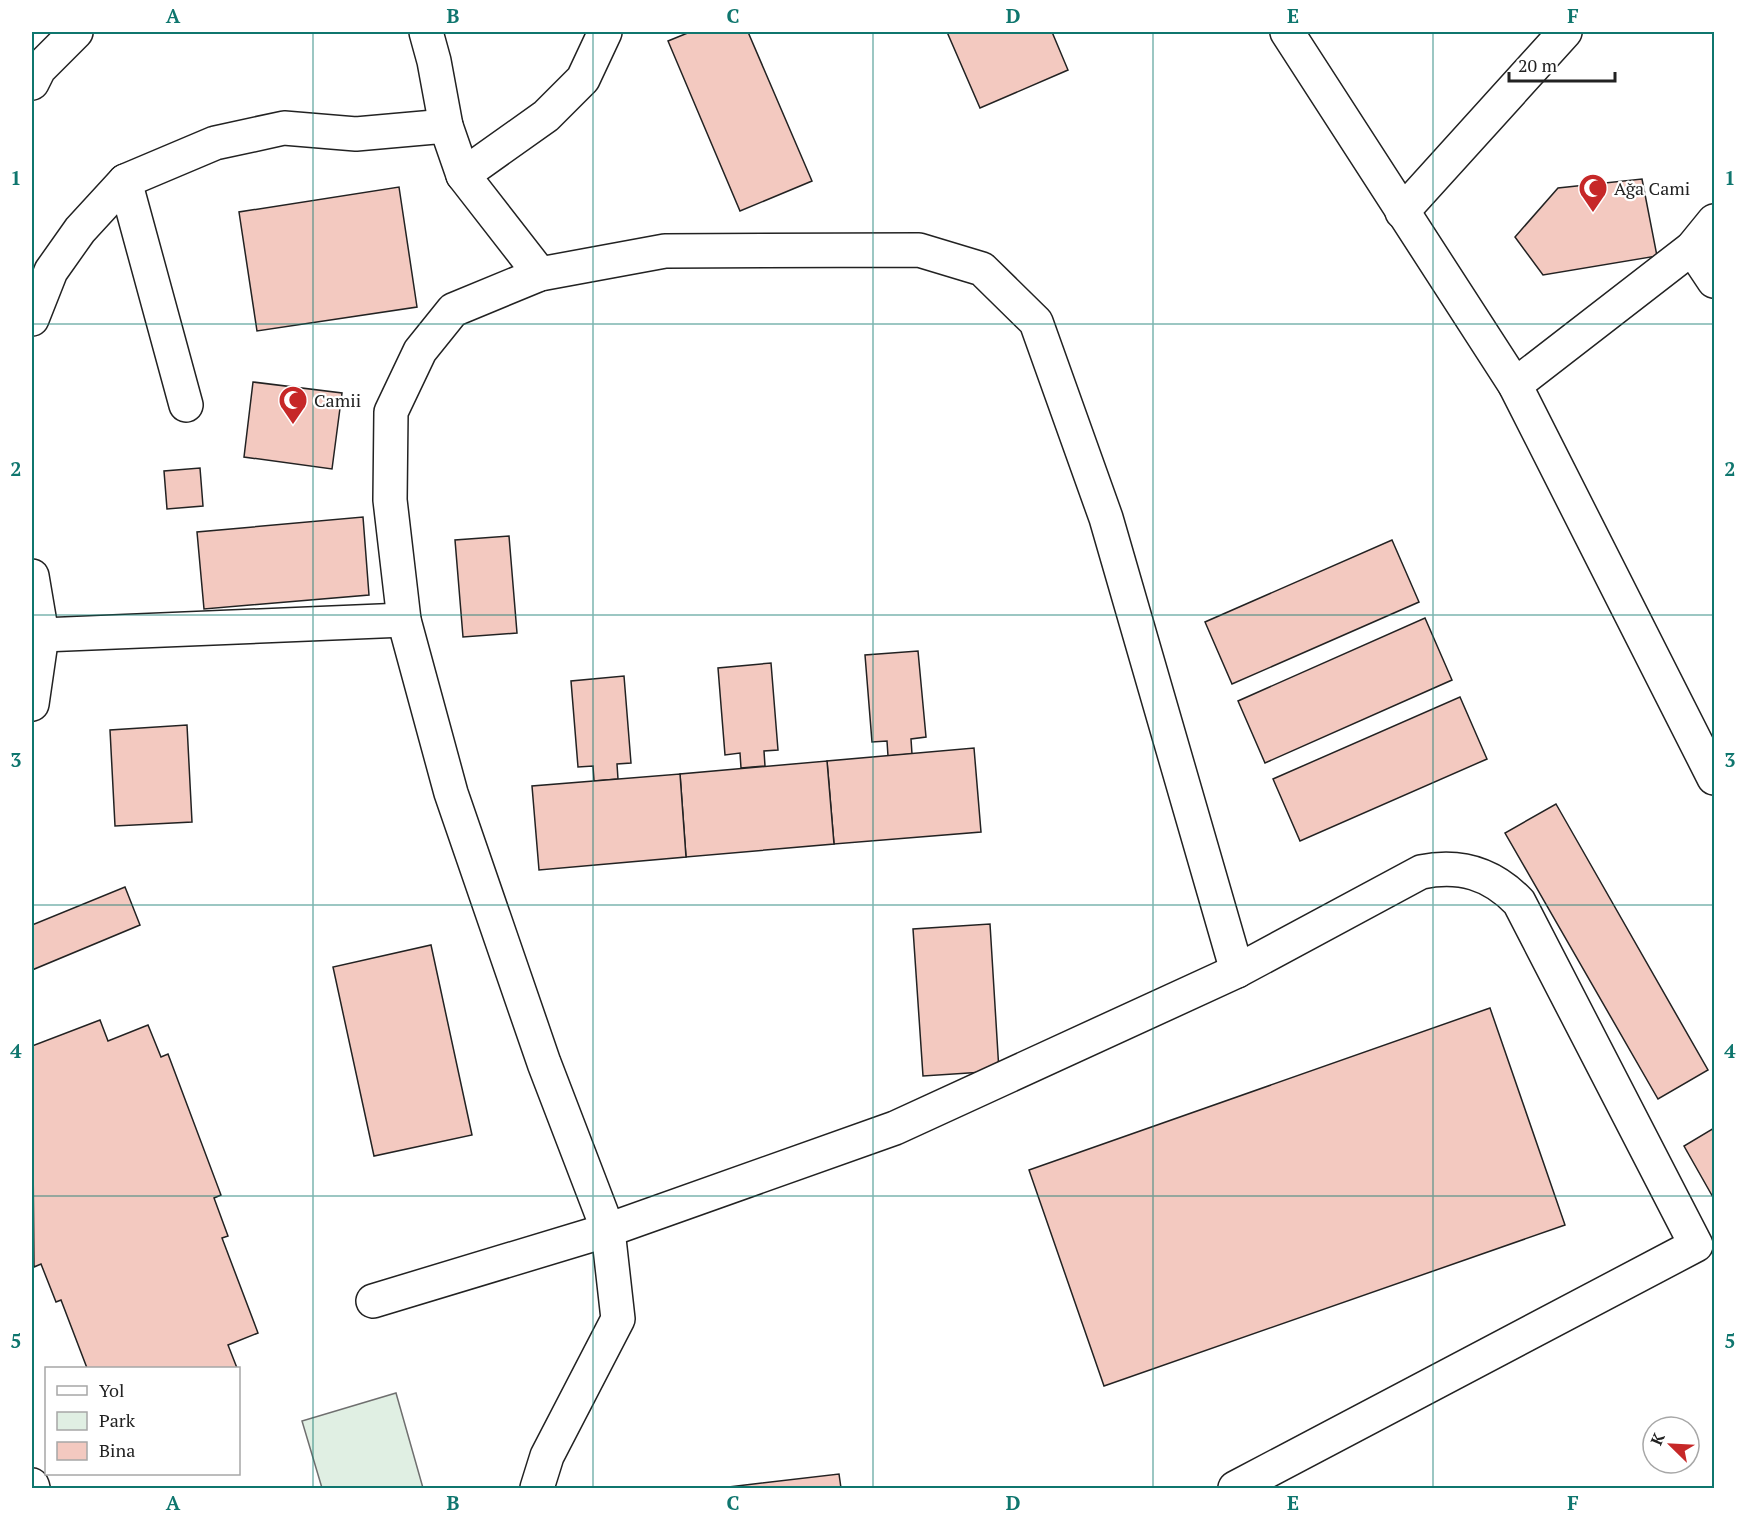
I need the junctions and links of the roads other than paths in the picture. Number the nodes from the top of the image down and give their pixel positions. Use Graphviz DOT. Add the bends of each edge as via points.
graph roads {
  1 [pos="76,32"];
  2 [pos="426,32"];
  3 [pos="605,32"];
  4 [pos="1287,32"];
  5 [pos="1565,32"];
  6 [pos="34,72"];
  7 [pos="446,126"];
  8 [pos="463,175"];
  9 [pos="125,181"];
  10 [pos="1402,212"];
  11 [pos="1714,221"];
  12 [pos="1692,248"];
  13 [pos="540,274"];
  14 [pos="1714,281"];
  15 [pos="32,319"];
  16 [pos="1515,385"];
  17 [pos="186,405"];
  18 [pos="32,576"];
  19 [pos="404,620"];
  20 [pos="42,634"];
  21 [pos="32,704"];
  22 [pos="1714,778"];
  23 [pos="1237,972"];
  24 [pos="608,1230"];
  25 [pos="373,1301"];
  26 [pos="537,1488"];
  27 [pos="1235,1488"];
  1 -- 6 [label="street"];
  2 -- 7 [label="street"];
  3 -- 8 [label="street" via="583,79 546,117"];
  4 -- 10 [label="street"];
  5 -- 10 [label="street"];
  7 -- 8 [label="street"];
  7 -- 9 [label="street" via="356,134 284,128 215,143"];
  8 -- 13 [label="street"];
  9 -- 15 [label="street" via="80,230 51,271"];
  9 -- 17 [label="street"];
  10 -- 16 [label="street"];
  11 -- 12 [label="street"];
  12 -- 14 [label="street"];
  12 -- 16 [label="street"];
  13 -- 19 [label="street" via="453,310 420,351 391,412 390,500"];
  13 -- 23 [label="street" via="664,250 919,250 982,269 1036,322 1106,518"];
  16 -- 22 [label="street"];
  18 -- 20 [label="street"];
  19 -- 20 [label="street"];
  19 -- 24 [label="street" via="451,793 544,1063"];
  20 -- 21 [label="street"];
  23 -- 24 [label="street" via="895,1128"];
  23 -- 27 [label="street" via="1421,872 1455,868 1490,878 1519,902 1696,1245"];
  24 -- 25 [label="street"];
  24 -- 26 [label="street" via="618,1319 547,1456"];
}
